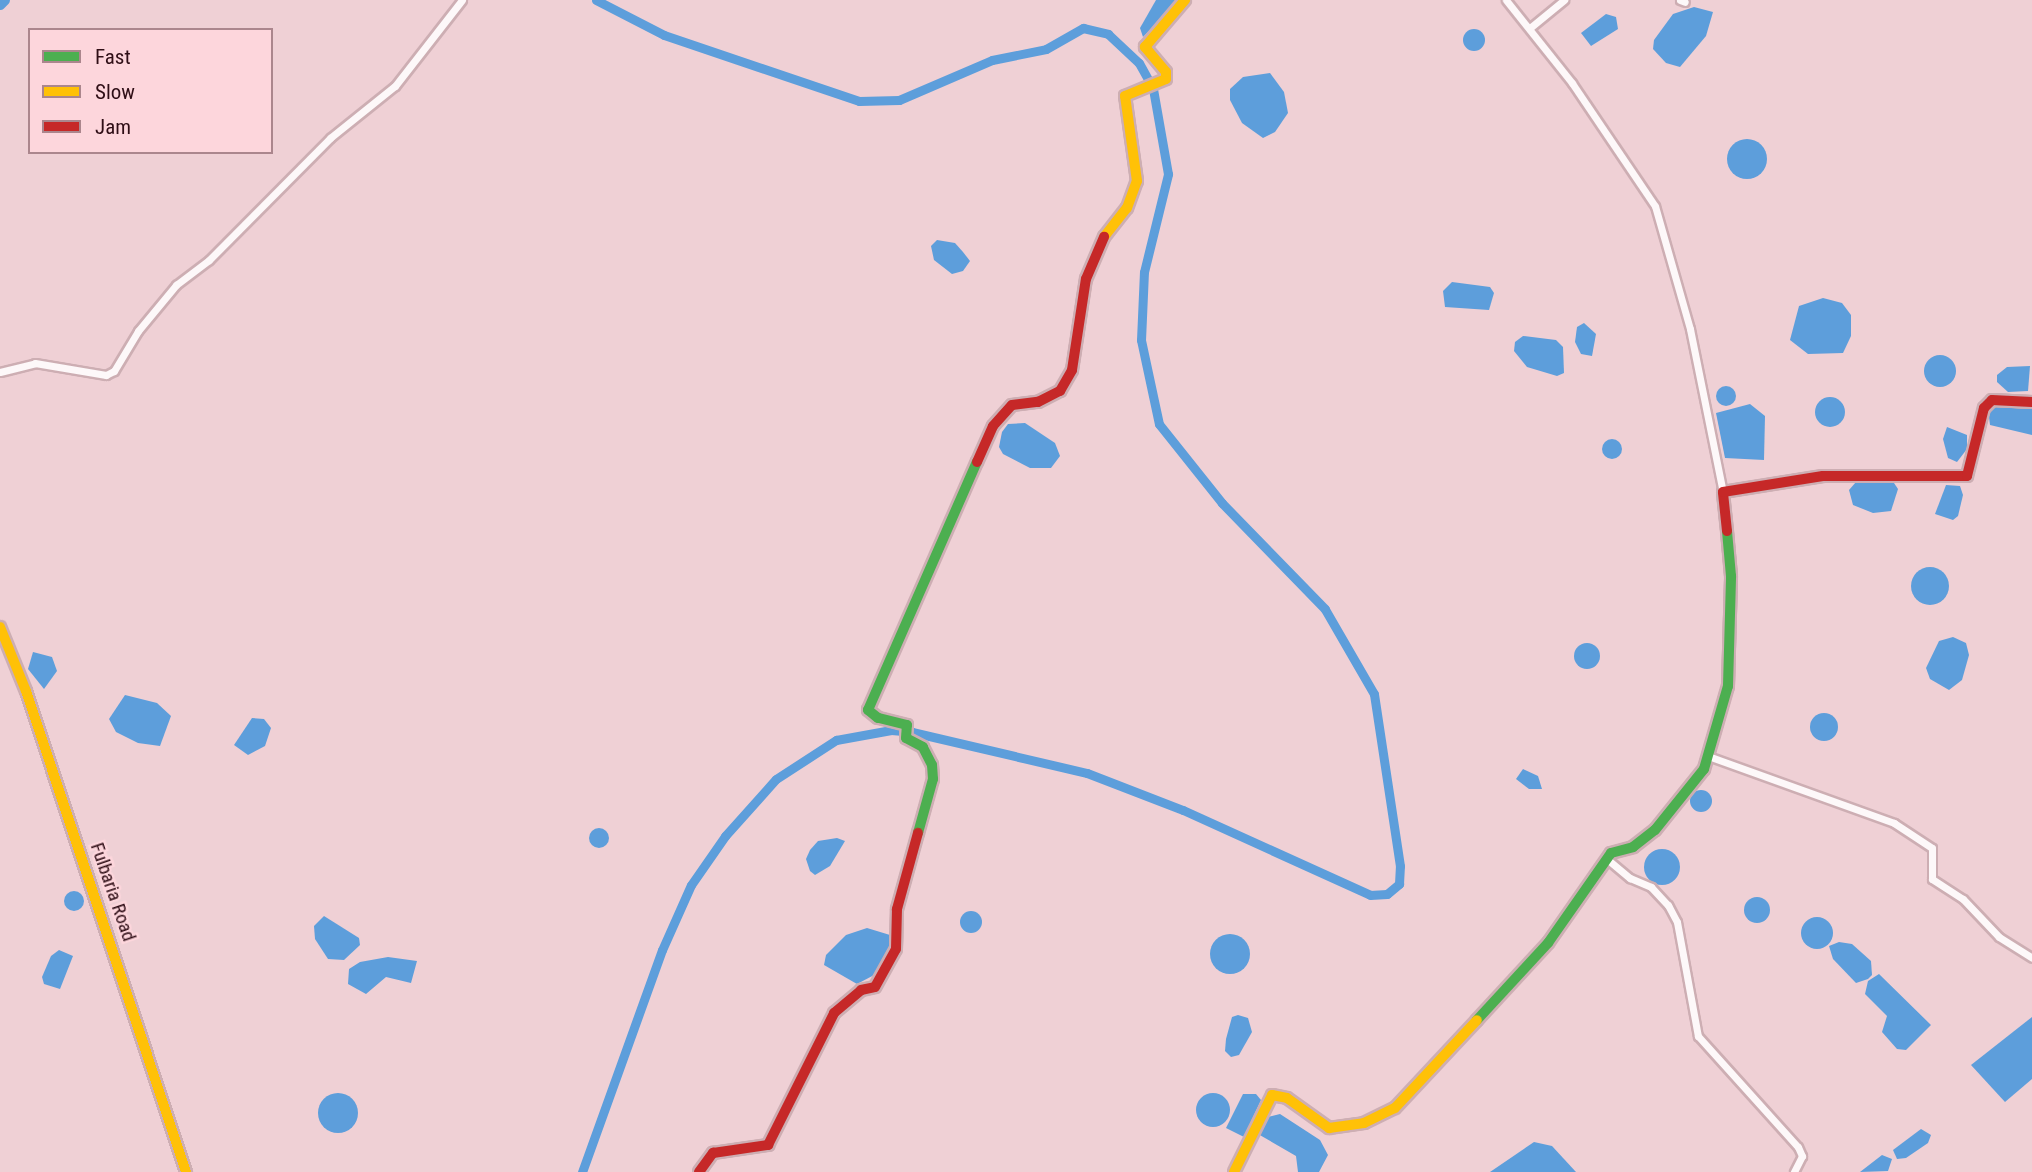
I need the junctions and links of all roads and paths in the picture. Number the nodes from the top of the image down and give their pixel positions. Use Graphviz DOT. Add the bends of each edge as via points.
graph roads {
  1 [pos="462,0"];
  2 [pos="1185,0"];
  3 [pos="1506,0"];
  4 [pos="1564,0"];
  5 [pos="1531,27"];
  6 [pos="0,372"];
  7 [pos="2032,402"];
  8 [pos="1723,492"];
  9 [pos="0,627"];
  10 [pos="1708,756"];
  11 [pos="1607,859"];
  12 [pos="2032,958"];
  13 [pos="186,1172"];
  14 [pos="699,1172"];
  15 [pos="1234,1172"];
  16 [pos="1794,1172"];
  1 -- 6 [label="street" via="395,86 330,138 209,260 176,285 138,331 114,371 106,375 35,363"];
  2 -- 14 [label="street" via="1145,47 1160,62 1166,79 1125,96 1137,181 1127,208 1105,235 1086,279 1072,370 1060,391 1038,402 1012,405 993,426 868,710 878,719 907,725 906,738 930,757 933,779 897,909 899,935 890,964 875,987 861,990 834,1013 768,1146 713,1153"];
  3 -- 5 [label="street"];
  4 -- 5 [label="street"];
  5 -- 8 [label="street" via="1656,206 1690,329"];
  7 -- 8 [label="street" via="1992,400 1984,408 1967,475 1823,476"];
  8 -- 10 [label="street" via="1731,576 1728,686"];
  9 -- 13 [label="street, Fulbaria Road" via="62,797"];
  10 -- 11 [label="street" via="1704,769 1655,830"];
  10 -- 12 [label="street" via="1894,824 1932,848 1932,879 1963,899 1999,937"];
  11 -- 15 [label="street" via="1548,943 1395,1108 1364,1123 1329,1128 1287,1098 1272,1095"];
  11 -- 16 [label="street" via="1630,878 1651,887 1668,905 1679,932 1698,1036 1798,1147 1802,1156"];
}
